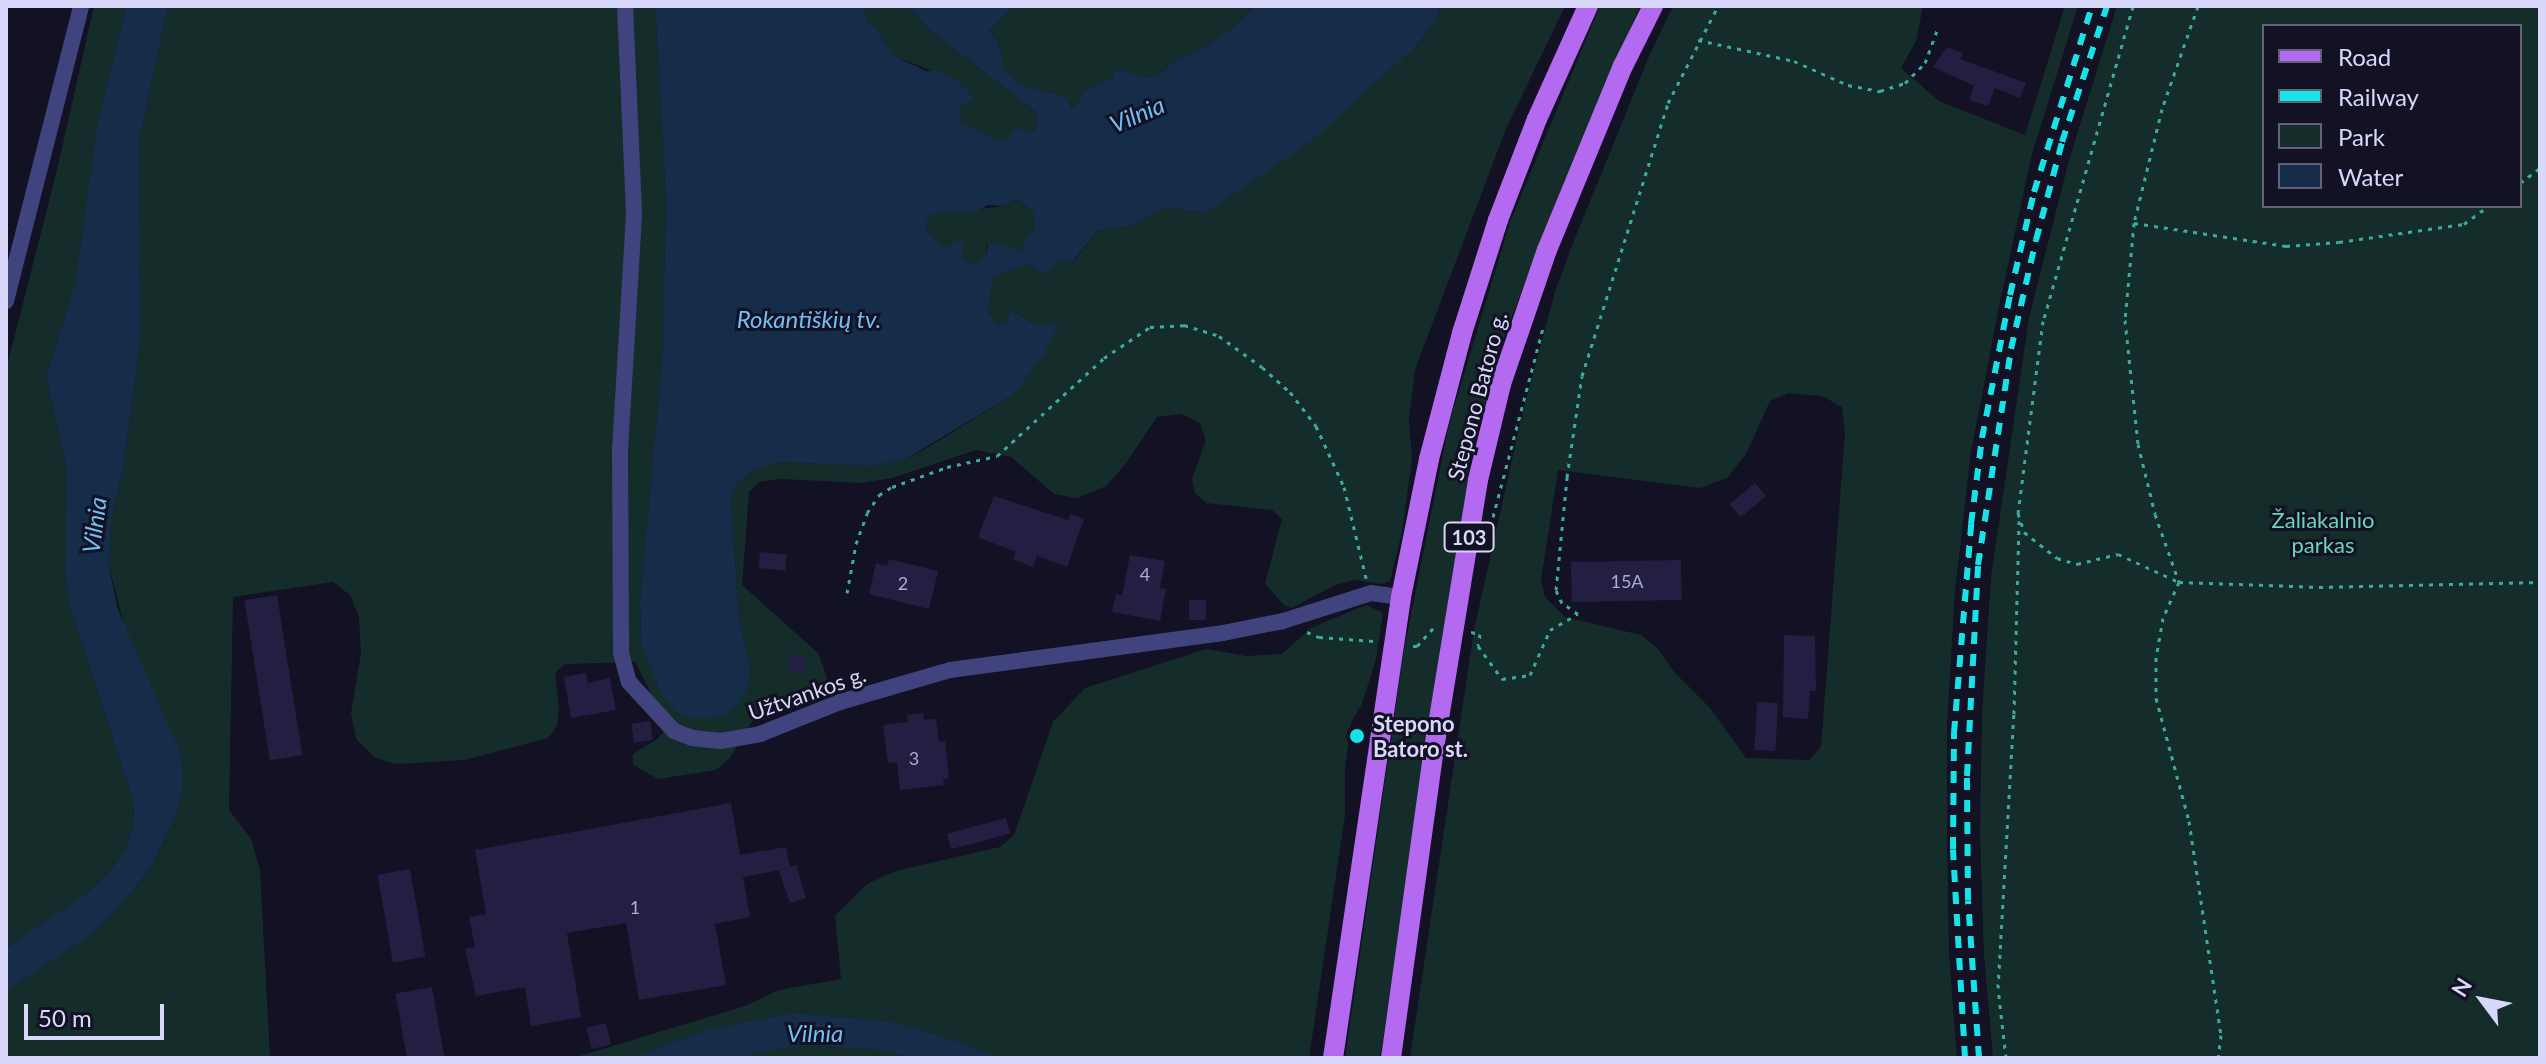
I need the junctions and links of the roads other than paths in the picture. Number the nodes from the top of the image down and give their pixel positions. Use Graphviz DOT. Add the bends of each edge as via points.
graph roads {
  1 [pos="81,6"];
  2 [pos="625,6"];
  3 [pos="1588,6"];
  4 [pos="1653,6"];
  5 [pos="6,301"];
  6 [pos="1401,597"];
  7 [pos="1333,1058"];
  8 [pos="1391,1058"];
  1 -- 5 [label="street"];
  2 -- 6 [label="street, Užtvankos g." via="634,215 620,449 621,653 629,682 674,731 721,741 760,734 840,702 950,670 1283,621 1371,593"];
  3 -- 6 [label="main road, Stepono Batoro g. / 103" via="1531,133 1466,319 1429,459"];
  4 -- 8 [label="main road, Stepono Batoro g. / 103" via="1547,250 1501,384 1478,480 1433,755"];
  6 -- 7 [label="main road, Stepono Batoro g. / 103"];
}
